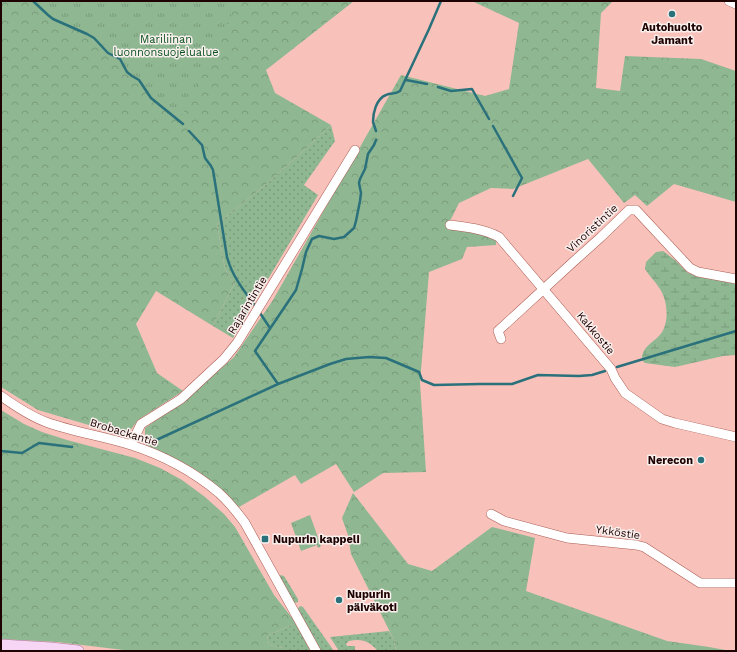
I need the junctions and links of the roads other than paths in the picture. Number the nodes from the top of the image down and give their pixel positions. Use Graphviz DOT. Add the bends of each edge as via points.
graph roads {
  1 [pos="729,1"];
  2 [pos="736,4"];
  3 [pos="354,150"];
  4 [pos="450,225"];
  5 [pos="736,279"];
  6 [pos="543,289"];
  7 [pos="501,339"];
  8 [pos="1,396"];
  9 [pos="736,437"];
  10 [pos="131,445"];
  11 [pos="491,514"];
  12 [pos="736,583"];
  13 [pos="1,645"];
  14 [pos="78,651"];
  15 [pos="316,651"];
  1 -- 2 [label="street"];
  3 -- 10 [label="street, Rajarintintie" via="237,343 224,359 181,399 141,424"];
  4 -- 6 [label="street, Kakkostie" via="470,227 499,237"];
  5 -- 6 [label="street, Vinoristintie" via="698,272 690,268 636,210 629,210"];
  6 -- 7 [label="street, Vinoristintie" via="498,331"];
  6 -- 9 [label="street, Kakkostie" via="611,369 625,393 662,419"];
  8 -- 10 [label="street, Brobackantie" via="45,421"];
  10 -- 15 [label="street, Brobackantie" via="186,470 219,493 233,507 256,542"];
  11 -- 12 [label="street, Ykköstie" via="504,521 567,538 644,547 700,583"];
  13 -- 14 [label="main road"];
}
